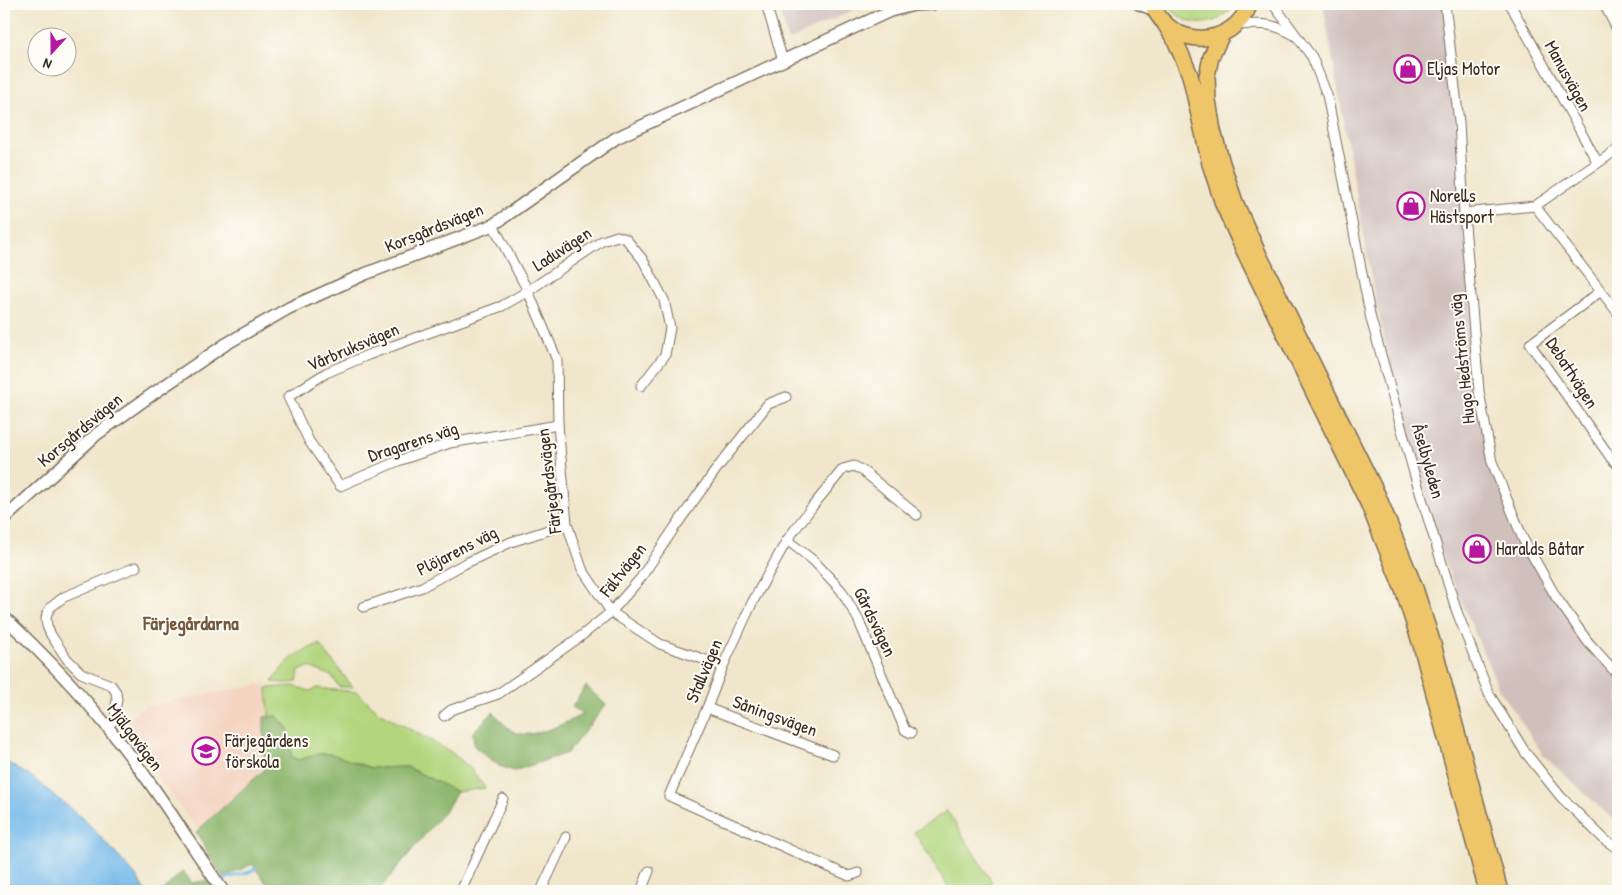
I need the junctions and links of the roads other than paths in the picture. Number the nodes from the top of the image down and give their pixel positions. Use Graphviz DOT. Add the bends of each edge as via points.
graph roads {
  1 [pos="766,4"];
  2 [pos="932,4"];
  3 [pos="1139,4"];
  4 [pos="1250,4"];
  5 [pos="1273,4"];
  6 [pos="1446,4"];
  7 [pos="1510,4"];
  8 [pos="1604,4"];
  9 [pos="1153,7"];
  10 [pos="1165,24"];
  11 [pos="1236,25"];
  12 [pos="1618,31"];
  13 [pos="1222,34"];
  14 [pos="1300,39"];
  15 [pos="783,61"];
  16 [pos="1618,149"];
  17 [pos="1598,163"];
  18 [pos="1535,206"];
  19 [pos="1464,213"];
  20 [pos="492,225"];
  21 [pos="528,291"];
  22 [pos="1601,291"];
  23 [pos="1618,313"];
  24 [pos="640,386"];
  25 [pos="786,396"];
  26 [pos="558,425"];
  27 [pos="1618,464"];
  28 [pos="340,486"];
  29 [pos="918,515"];
  30 [pos="4,519"];
  31 [pos="567,524"];
  32 [pos="787,540"];
  33 [pos="136,568"];
  34 [pos="363,608"];
  35 [pos="611,612"];
  36 [pos="4,617"];
  37 [pos="723,666"];
  38 [pos="1618,675"];
  39 [pos="707,708"];
  40 [pos="444,716"];
  41 [pos="106,726"];
  42 [pos="911,733"];
  43 [pos="833,755"];
  44 [pos="503,799"];
  45 [pos="566,837"];
  46 [pos="1618,850"];
  47 [pos="649,872"];
  48 [pos="858,873"];
  49 [pos="222,891"];
  50 [pos="461,891"];
  51 [pos="541,891"];
  52 [pos="640,891"];
  53 [pos="1487,891"];
  54 [pos="1500,891"];
  1 -- 15 [label="street"];
  2 -- 15 [label="street, Korsgårdsvägen" via="890,12"];
  3 -- 9 [label="street"];
  4 -- 11 [label="highway"];
  5 -- 14 [label="street, Åselbyleden"];
  6 -- 19 [label="street, Hugo Hedströms väg" via="1459,122"];
  7 -- 17 [label="street, Manusvägen"];
  8 -- 12 [label="street"];
  9 -- 10 [label="highway"];
  10 -- 13 [label="highway" via="1188,37"];
  10 -- 53 [label="highway" via="1190,75 1210,164 1223,204 1368,503 1403,590"];
  11 -- 13 [label="highway"];
  11 -- 14 [label="street, Åselbyleden" via="1270,24"];
  13 -- 54 [label="highway" via="1211,57 1207,76 1213,131 1222,163 1257,251 1378,496 1415,588"];
  14 -- 46 [label="street, Åselbyleden" via="1312,57 1327,95 1371,319 1414,473 1457,612 1489,694 1525,752 1561,797"];
  15 -- 20 [label="street, Korsgårdsvägen" via="616,138"];
  16 -- 17 [label="street"];
  17 -- 18 [label="street"];
  18 -- 19 [label="street"];
  18 -- 22 [label="street"];
  19 -- 38 [label="street, Hugo Hedströms väg" via="1479,391 1492,462 1523,539 1556,597 1588,642"];
  20 -- 21 [label="street, Färjegårdsvägen"];
  20 -- 30 [label="street, Korsgårdsvägen" via="340,285 289,308 226,344 97,434"];
  21 -- 24 [label="street, Laduvägen" via="602,241 617,236 626,239 664,300 670,328 665,356"];
  21 -- 26 [label="street, Färjegårdsvägen" via="557,360"];
  21 -- 28 [label="street, Vårbruksvägen" via="502,306 326,373 288,397 308,441"];
  22 -- 23 [label="street"];
  22 -- 27 [label="street, Debattvägen" via="1530,344"];
  25 -- 35 [label="street, Fältvägen" via="768,404 718,467 640,579"];
  26 -- 28 [label="street, Dragarens väg" via="450,443"];
  26 -- 31 [label="street, Färjegårdsvägen"];
  29 -- 32 [label="street, Stallvägen" via="854,466 843,469"];
  31 -- 34 [label="street, Plöjarens väg" via="511,542 422,588"];
  31 -- 35 [label="street, Färjegårdsvägen" via="582,568"];
  32 -- 37 [label="street, Stallvägen" via="752,603"];
  32 -- 42 [label="street, Gårdsvägen" via="814,561 841,590 858,619 905,730"];
  33 -- 41 [label="street" via="64,597 47,613 47,626 67,659 81,673 111,685 116,692 118,718"];
  35 -- 37 [label="street, Färjegårdsvägen" via="660,644"];
  35 -- 40 [label="street, Fältvägen" via="498,694 451,710"];
  36 -- 41 [label="street, Mjälgavägen" via="65,677"];
  37 -- 39 [label="street, Stallvägen"];
  39 -- 43 [label="street, Såningsvägen"];
  39 -- 48 [label="street, Stallvägen" via="669,796 849,876"];
  41 -- 49 [label="street, Mjälgavägen"];
  44 -- 50 [label="street"];
  45 -- 51 [label="street"];
  47 -- 52 [label="street"];
}
